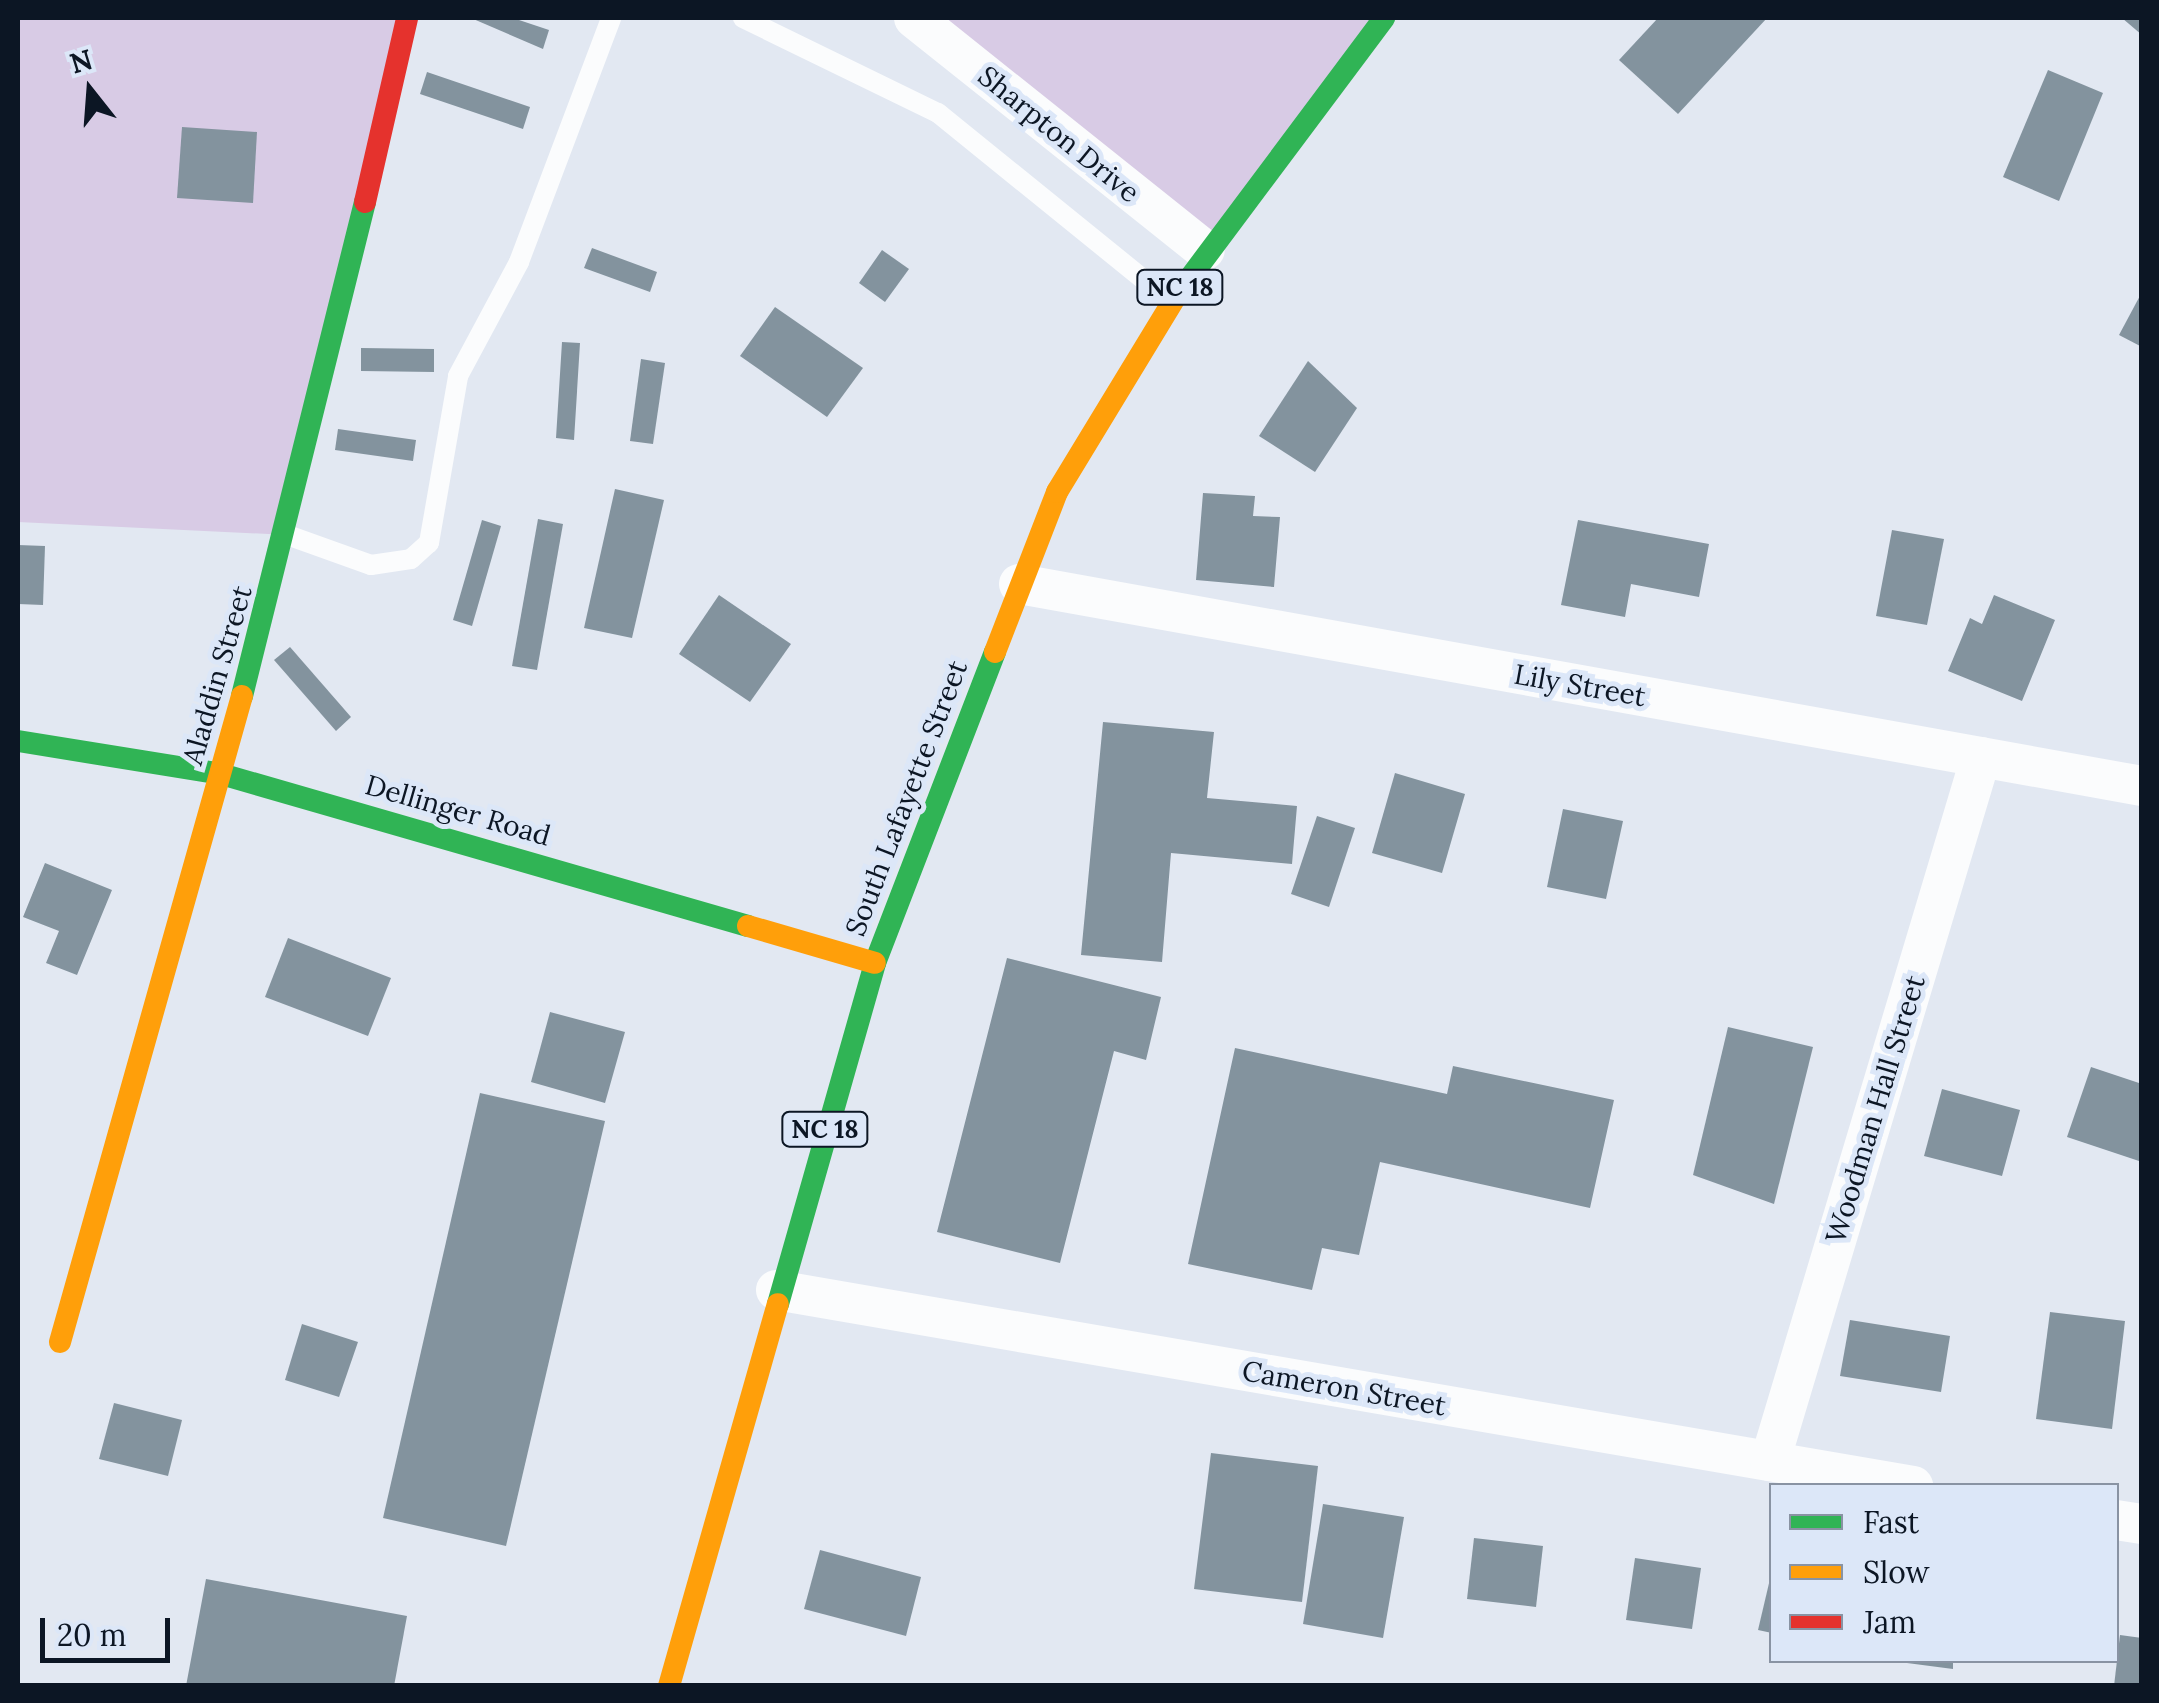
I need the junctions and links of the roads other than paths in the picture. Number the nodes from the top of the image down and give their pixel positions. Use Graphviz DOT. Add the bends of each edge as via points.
graph roads {
  1 [pos="406,18"];
  2 [pos="611,18"];
  3 [pos="743,18"];
  4 [pos="914,18"];
  5 [pos="1384,18"];
  6 [pos="1205,250"];
  7 [pos="1171,302"];
  8 [pos="288,535"];
  9 [pos="1019,584"];
  10 [pos="18,740"];
  11 [pos="1981,758"];
  12 [pos="220,774"];
  13 [pos="2142,786"];
  14 [pos="875,963"];
  15 [pos="776,1290"];
  16 [pos="60,1342"];
  17 [pos="1770,1461"];
  18 [pos="1895,1483"];
  19 [pos="669,1686"];
  1 -- 8 [label="street, Aladdin Street"];
  2 -- 8 [label="lane" via="520,262 458,376 429,542 411,560 371,565"];
  3 -- 7 [label="lane" via="938,113"];
  4 -- 6 [label="street, Sharpton Drive"];
  5 -- 6 [label="street, South Lafayette Street / NC 18"];
  6 -- 7 [label="street, South Lafayette Street / NC 18"];
  7 -- 9 [label="street, South Lafayette Street / NC 18" via="1057,492"];
  8 -- 12 [label="street, Aladdin Street"];
  9 -- 11 [label="street, Lily Street"];
  9 -- 14 [label="street, South Lafayette Street / NC 18"];
  10 -- 12 [label="street, Dellinger Road"];
  11 -- 13 [label="street, Lily Street"];
  11 -- 17 [label="street, Woodman Hall Street"];
  12 -- 14 [label="street, Dellinger Road"];
  12 -- 16 [label="street, Aladdin Street"];
  14 -- 15 [label="street, South Lafayette Street / NC 18"];
  15 -- 17 [label="street, Cameron Street"];
  15 -- 19 [label="street, South Lafayette Street / NC 18"];
  17 -- 18 [label="street, Cameron Street"];
}
